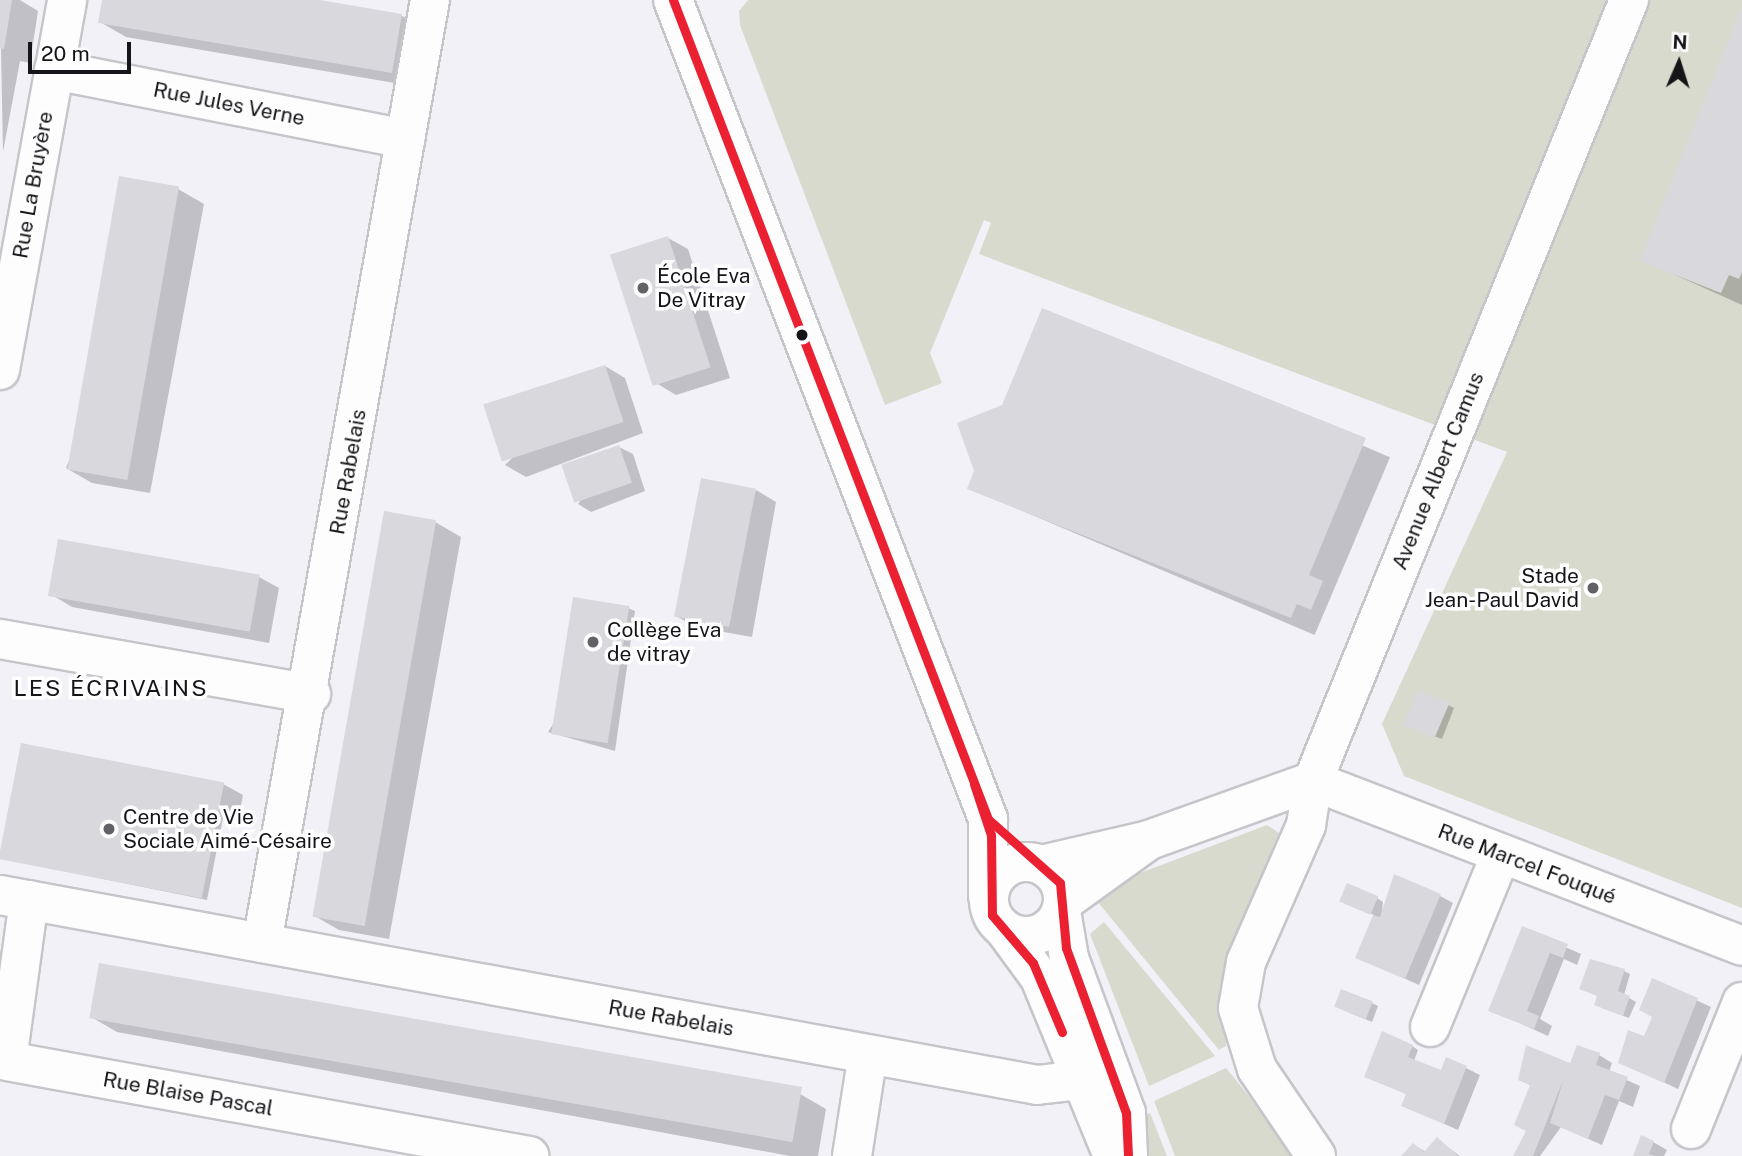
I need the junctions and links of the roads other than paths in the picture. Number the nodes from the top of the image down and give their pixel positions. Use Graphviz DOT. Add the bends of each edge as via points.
graph roads {
  1 [pos="67,0"];
  2 [pos="430,0"];
  3 [pos="1629,0"];
  4 [pos="669,1"];
  5 [pos="54,70"];
  6 [pos="405,139"];
  7 [pos="0,370"];
  8 [pos="0,639"];
  9 [pos="311,694"];
  10 [pos="1313,781"];
  11 [pos="988,819"];
  12 [pos="1149,840"];
  13 [pos="1501,854"];
  14 [pos="1039,864"];
  15 [pos="988,896"];
  16 [pos="14,898"];
  17 [pos="1062,907"];
  18 [pos="1004,930"];
  19 [pos="262,943"];
  20 [pos="1742,946"];
  21 [pos="1742,1002"];
  22 [pos="1430,1027"];
  23 [pos="868,1054"];
  24 [pos="1080,1080"];
  25 [pos="1691,1129"];
  26 [pos="529,1156"];
  27 [pos="852,1156"];
  28 [pos="1113,1156"];
  29 [pos="1128,1156"];
  30 [pos="1316,1156"];
  1 -- 5 [label="street, Rue La Bruyère"];
  2 -- 6 [label="street, Rue Rabelais"];
  3 -- 10 [label="street, Avenue Albert Camus"];
  4 -- 11 [label="street"];
  5 -- 6 [label="street, Rue Jules Verne"];
  5 -- 7 [label="street, Rue La Bruyère"];
  6 -- 9 [label="street, Rue Rabelais"];
  8 -- 9 [label="street"];
  9 -- 19 [label="street, Rue Rabelais"];
  10 -- 12 [label="street"];
  10 -- 13 [label="street, Rue Marcel Fouqué"];
  10 -- 30 [label="street, Avenue Albert Camus" via="1307,825 1246,962 1238,1007 1257,1069"];
  11 -- 14 [label="street"];
  11 -- 15 [label="street"];
  12 -- 14 [label="street"];
  12 -- 17 [label="street"];
  13 -- 20 [label="street, Rue Marcel Fouqué"];
  13 -- 22 [label="street"];
  14 -- 15 [label="street" via="1009,865"];
  14 -- 17 [label="street" via="1060,883"];
  15 -- 18 [label="street" via="992,915"];
  16 -- 19 [label="street, Rue Rabelais"];
  16 -- 26 [label="street, Rue Blaise Pascal" via="7,1061"];
  17 -- 18 [label="street" via="1042,933 1023,936"];
  17 -- 29 [label="street" via="1072,970 1126,1112"];
  18 -- 24 [label="street" via="1033,963"];
  19 -- 23 [label="street, Rue Rabelais"];
  21 -- 25 [label="street"];
  23 -- 24 [label="street, Rue Rabelais" via="1037,1085"];
  23 -- 27 [label="street"];
  24 -- 28 [label="street"];
}
